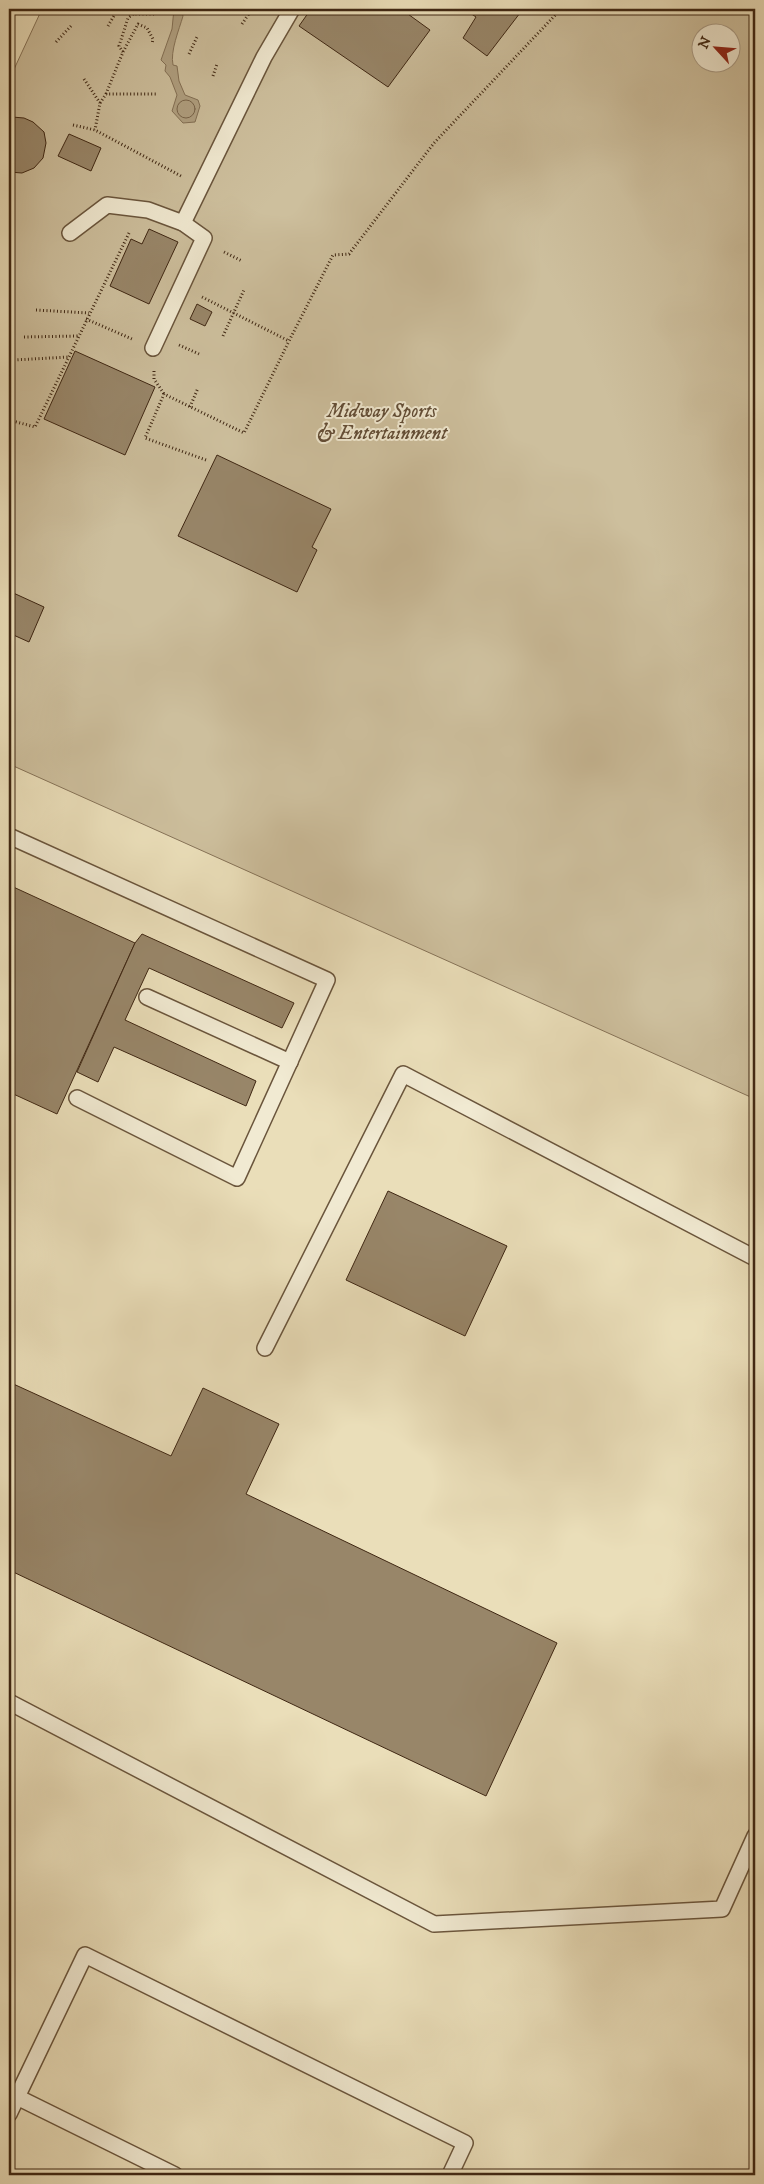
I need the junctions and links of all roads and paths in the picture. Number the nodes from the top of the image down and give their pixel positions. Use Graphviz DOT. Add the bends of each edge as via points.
graph roads {
  1 [pos="118,9"];
  2 [pos="165,9"];
  3 [pos="252,9"];
  4 [pos="292,9"];
  5 [pos="561,9"];
  6 [pos="242,24"];
  7 [pos="71,26"];
  8 [pos="108,26"];
  9 [pos="197,37"];
  10 [pos="56,42"];
  11 [pos="152,44"];
  12 [pos="123,52"];
  13 [pos="189,54"];
  14 [pos="217,64"];
  15 [pos="213,76"];
  16 [pos="84,80"];
  17 [pos="106,94"];
  18 [pos="158,94"];
  19 [pos="100,104"];
  20 [pos="73,125"];
  21 [pos="95,130"];
  22 [pos="201,188"];
  23 [pos="140,210"];
  24 [pos="183,223"];
  25 [pos="70,233"];
  26 [pos="181,287"];
  27 [pos="244,290"];
  28 [pos="36,310"];
  29 [pos="90,313"];
  30 [pos="233,313"];
  31 [pos="86,319"];
  32 [pos="78,336"];
  33 [pos="223,336"];
  34 [pos="24,337"];
  35 [pos="289,341"];
  36 [pos="153,348"];
  37 [pos="69,357"];
  38 [pos="14,360"];
  39 [pos="198,388"];
  40 [pos="190,407"];
  41 [pos="9,420"];
  42 [pos="206,460"];
  43 [pos="9,836"];
  44 [pos="147,997"];
  45 [pos="290,1062"];
  46 [pos="77,1098"];
  47 [pos="755,1258"];
  48 [pos="265,1348"];
  49 [pos="9,1702"];
  50 [pos="755,1836"];
  51 [pos="17,2096"];
  52 [pos="9,2114"];
  53 [pos="175,2175"];
  54 [pos="450,2175"];
  1 -- 8 [label="path"];
  2 -- 12 [label="path" via="154,14 133,14 128,18 119,46"];
  3 -- 6 [label="path"];
  4 -- 22 [label="lane" via="264,56"];
  5 -- 35 [label="path" via="434,143 349,254 333,255"];
  7 -- 10 [label="path"];
  9 -- 13 [label="path"];
  11 -- 12 [label="path" via="147,28 138,24"];
  12 -- 17 [label="path"];
  14 -- 15 [label="path"];
  16 -- 19 [label="path"];
  17 -- 18 [label="path"];
  17 -- 19 [label="path"];
  19 -- 21 [label="path"];
  20 -- 21 [label="path"];
  21 -- 22 [label="path"];
  22 -- 24 [label="lane"];
  23 -- 24 [label="lane"];
  23 -- 25 [label="lane" via="107,205"];
  23 -- 29 [label="path"];
  24 -- 26 [label="lane" via="204,238"];
  26 -- 30 [label="path"];
  26 -- 36 [label="lane"];
  27 -- 30 [label="path"];
  28 -- 29 [label="path"];
  29 -- 31 [label="path"];
  30 -- 33 [label="path"];
  30 -- 35 [label="path"];
  31 -- 32 [label="path"];
  31 -- 36 [label="path"];
  32 -- 34 [label="path"];
  32 -- 37 [label="path"];
  35 -- 40 [label="path" via="244,433"];
  37 -- 38 [label="path"];
  37 -- 41 [label="path" via="35,427"];
  39 -- 40 [label="path"];
  40 -- 42 [label="path" via="164,394 145,438"];
  43 -- 45 [label="lane" via="327,980"];
  44 -- 45 [label="lane"];
  45 -- 46 [label="lane" via="237,1178"];
  47 -- 48 [label="lane" via="403,1074"];
  49 -- 50 [label="lane" via="434,1924 722,1908"];
  51 -- 52 [label="lane"];
  51 -- 53 [label="lane"];
  51 -- 54 [label="lane" via="85,1955 465,2143"];
}
